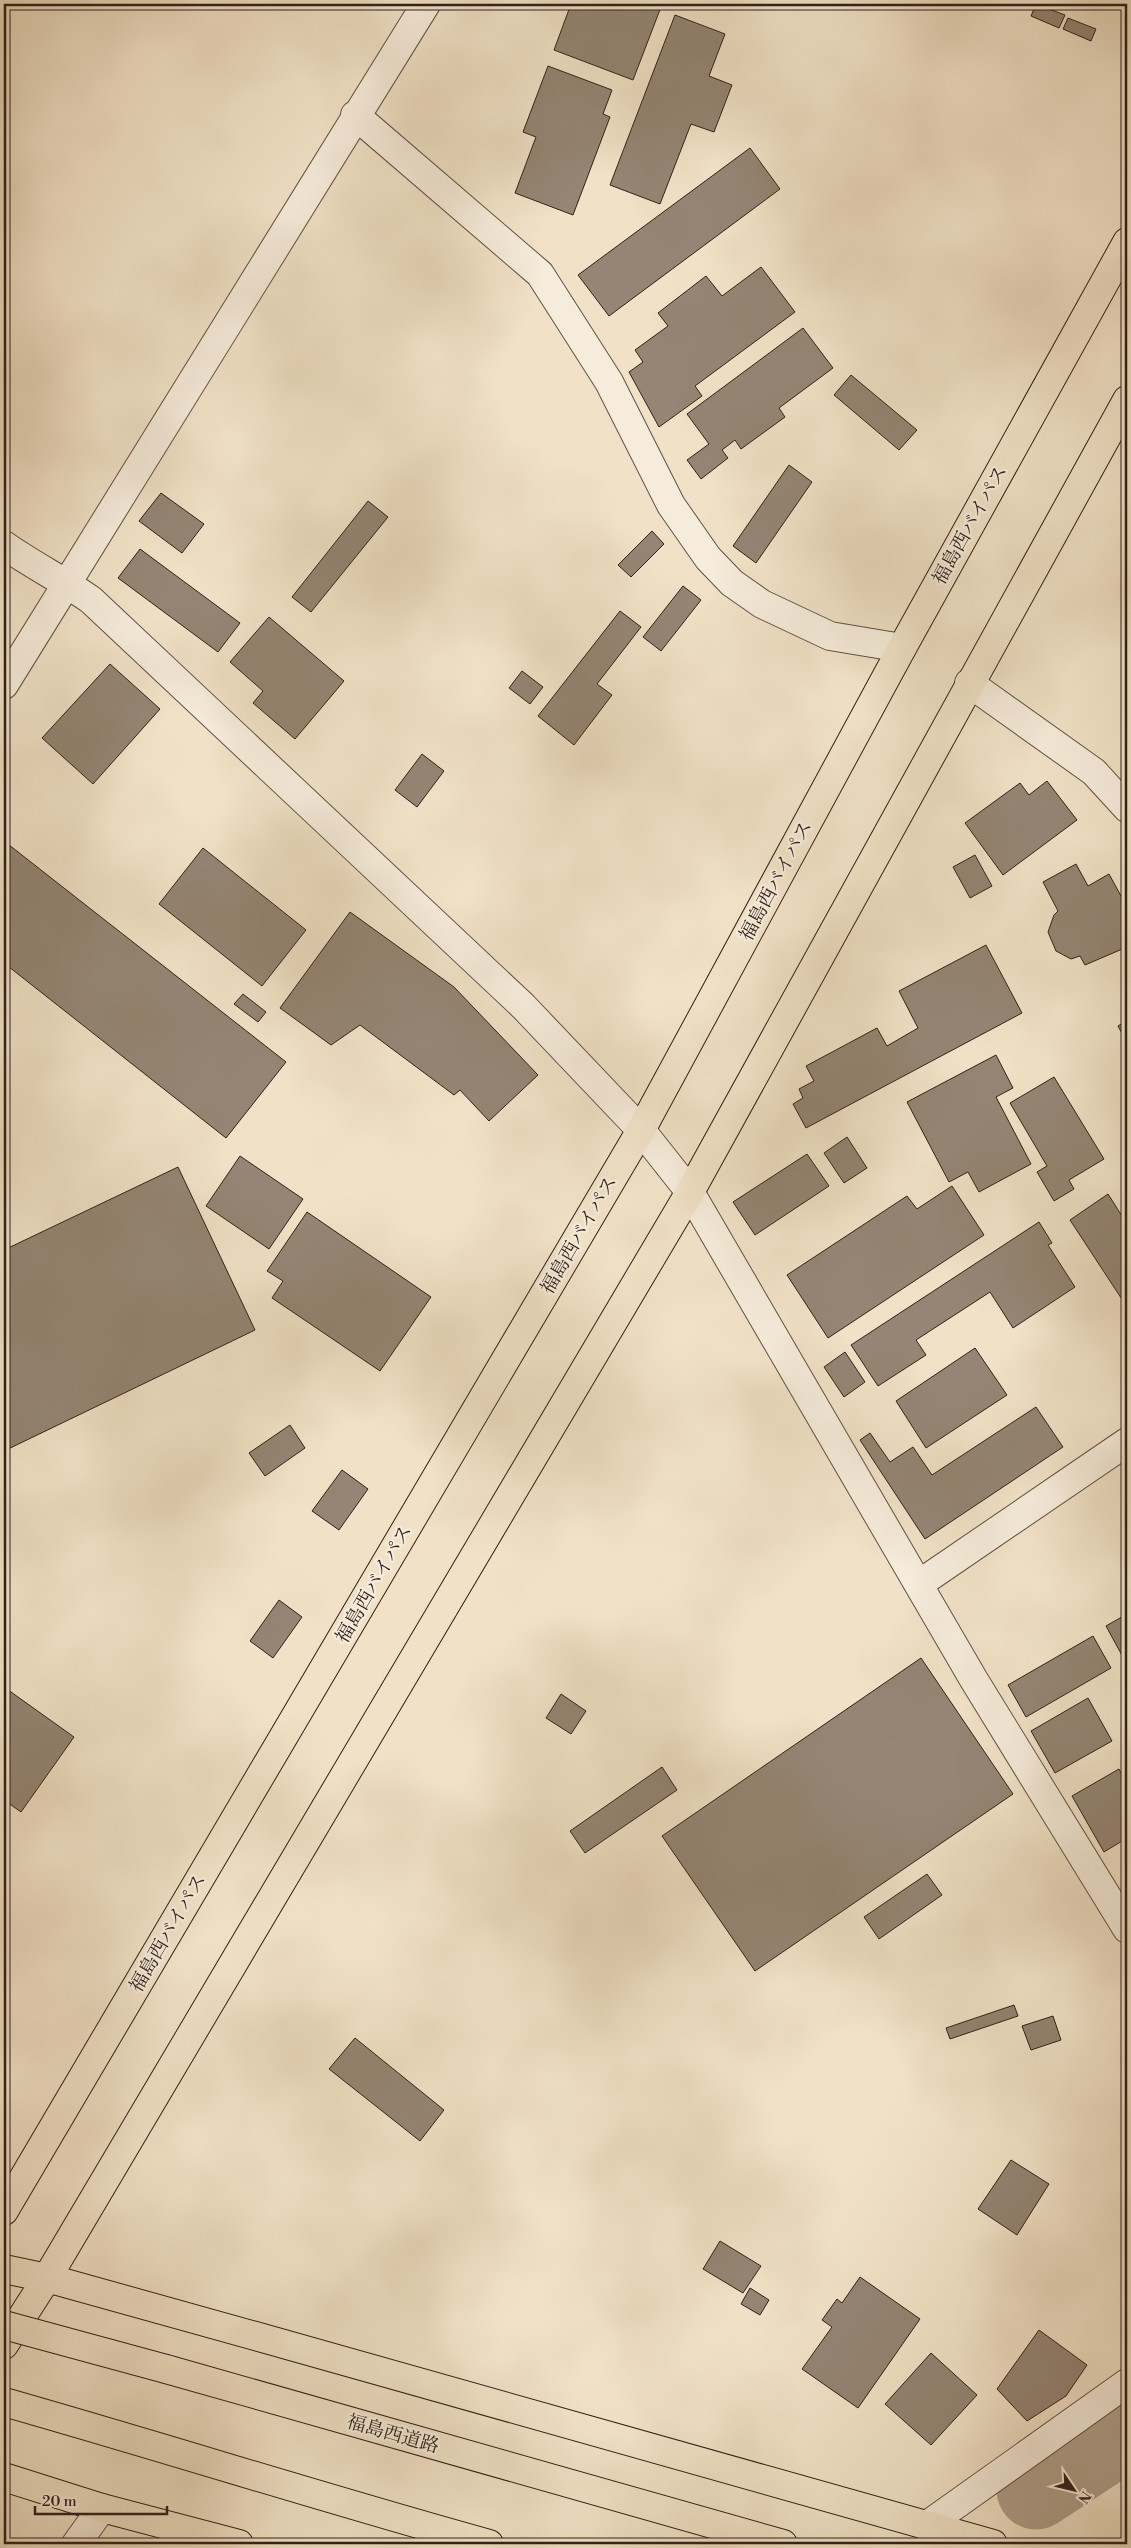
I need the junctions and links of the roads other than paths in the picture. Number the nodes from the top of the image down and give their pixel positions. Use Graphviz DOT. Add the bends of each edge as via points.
graph roads {
  1 [pos="426,4"];
  2 [pos="355,115"];
  3 [pos="1127,242"];
  4 [pos="1127,400"];
  5 [pos="4,545"];
  6 [pos="68,584"];
  7 [pos="902,648"];
  8 [pos="969,683"];
  9 [pos="4,685"];
  10 [pos="1127,808"];
  11 [pos="641,1130"];
  12 [pos="690,1192"];
  13 [pos="1127,1442"];
  14 [pos="919,1584"];
  15 [pos="1127,1929"];
  16 [pos="4,2211"];
  17 [pos="4,2269"];
  18 [pos="48,2278"];
  19 [pos="4,2325"];
  20 [pos="4,2345"];
  21 [pos="1127,2382"];
  22 [pos="4,2402"];
  23 [pos="4,2478"];
  24 [pos="102,2508"];
  25 [pos="926,2526"];
  26 [pos="76,2544"];
  27 [pos="239,2544"];
  28 [pos="489,2544"];
  29 [pos="783,2544"];
  30 [pos="993,2544"];
  1 -- 2 [label="street"];
  2 -- 6 [label="street"];
  2 -- 7 [label="street" via="540,274 609,382 671,505 708,558 732,583 762,604 830,636"];
  3 -- 7 [label="highway, 福島西バイパス"];
  4 -- 8 [label="highway"];
  5 -- 6 [label="street"];
  6 -- 9 [label="street"];
  6 -- 11 [label="street" via="92,600 200,700 516,1000"];
  7 -- 11 [label="highway, 福島西バイパス"];
  8 -- 10 [label="street" via="1094,772"];
  8 -- 12 [label="highway"];
  11 -- 12 [label="street"];
  11 -- 16 [label="highway, 福島西バイパス"];
  12 -- 14 [label="street"];
  12 -- 18 [label="highway"];
  13 -- 14 [label="street"];
  14 -- 15 [label="street"];
  17 -- 18 [label="highway"];
  18 -- 20 [label="highway"];
  18 -- 25 [label="highway"];
  19 -- 29 [label="highway, 福島西道路, bridge"];
  21 -- 25 [label="street"];
  22 -- 28 [label="highway"];
  23 -- 24 [label="highway"];
  24 -- 26 [label="street"];
  24 -- 27 [label="highway"];
  25 -- 30 [label="highway"];
}
